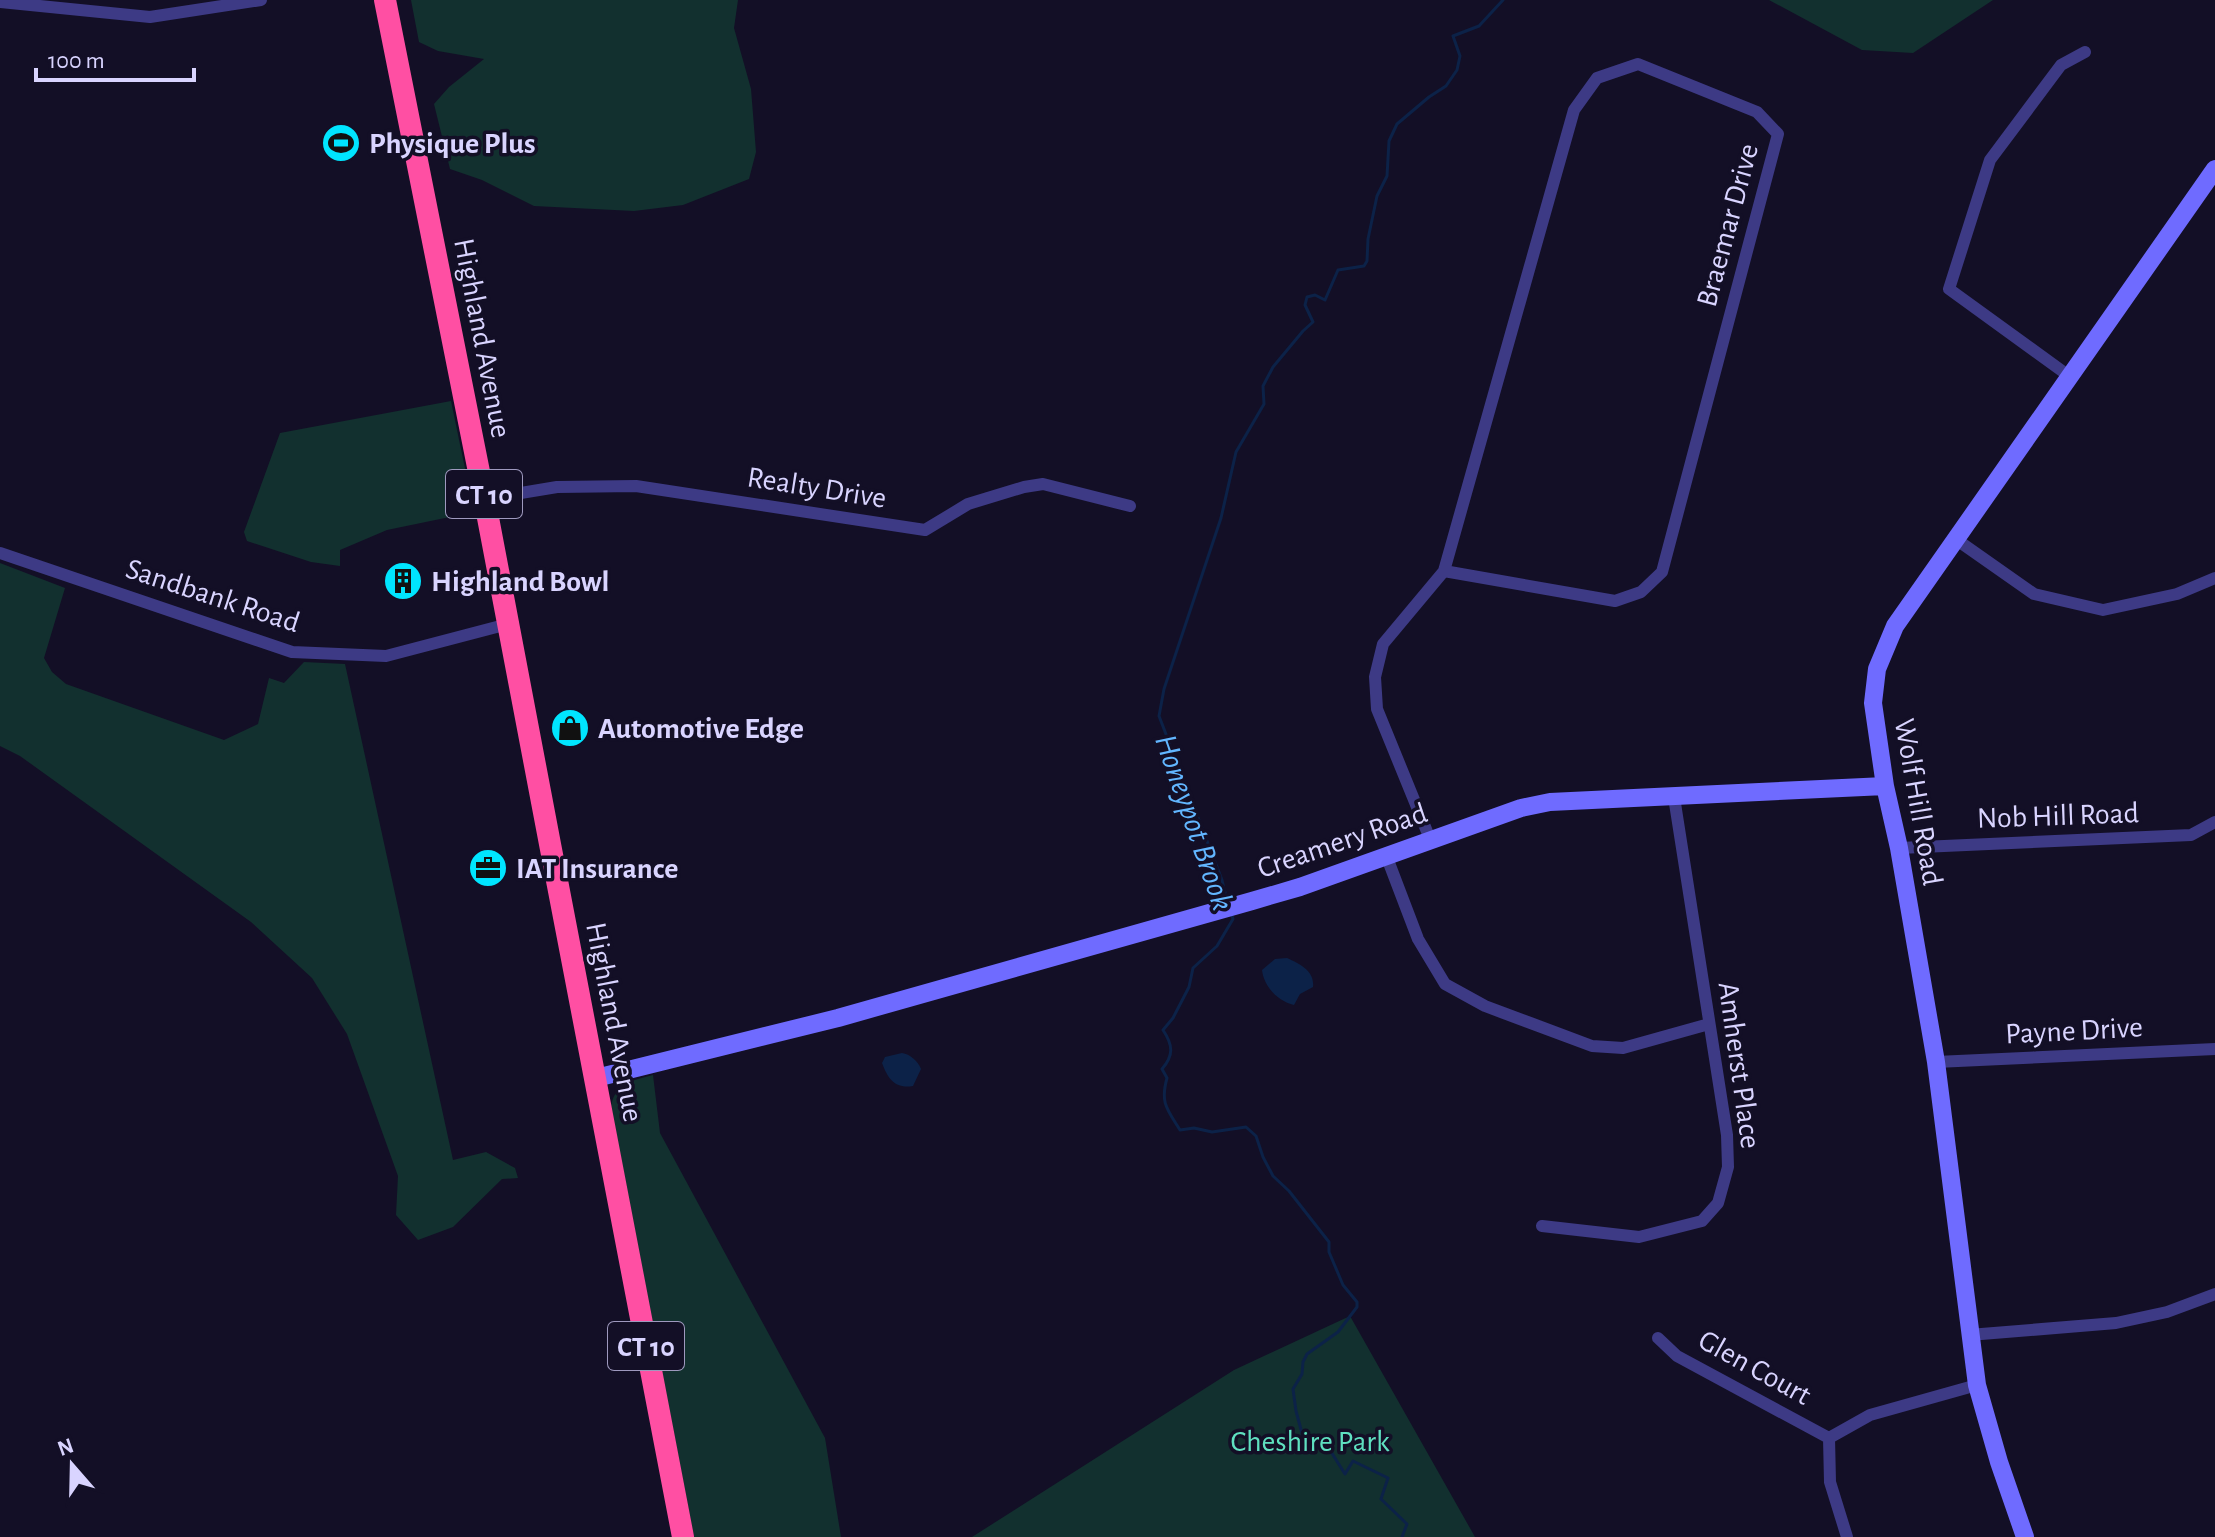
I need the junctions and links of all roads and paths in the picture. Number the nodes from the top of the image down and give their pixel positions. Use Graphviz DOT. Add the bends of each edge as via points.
graph roads {
  1 [pos="261,0"];
  2 [pos="385,0"];
  3 [pos="0,2"];
  4 [pos="2085,52"];
  5 [pos="2215,169"];
  6 [pos="2069,376"];
  7 [pos="485,499"];
  8 [pos="1130,506"];
  9 [pos="1957,540"];
  10 [pos="0,553"];
  11 [pos="1444,571"];
  12 [pos="2215,578"];
  13 [pos="508,624"];
  14 [pos="1885,786"];
  15 [pos="1674,797"];
  16 [pos="2215,822"];
  17 [pos="1430,839"];
  18 [pos="1899,848"];
  19 [pos="1386,855"];
  20 [pos="1709,1024"];
  21 [pos="2215,1049"];
  22 [pos="1936,1062"];
  23 [pos="596,1078"];
  24 [pos="1542,1226"];
  25 [pos="2215,1294"];
  26 [pos="1969,1335"];
  27 [pos="1658,1338"];
  28 [pos="1977,1385"];
  29 [pos="1829,1438"];
  30 [pos="683,1537"];
  31 [pos="1847,1537"];
  32 [pos="2025,1537"];
  1 -- 3 [label="street" via="150,17"];
  2 -- 7 [label="highway, Highland Avenue / CT 10"];
  4 -- 6 [label="street" via="2061,65 1990,160 1949,289"];
  5 -- 6 [label="street, Wolf Hill Road"];
  6 -- 9 [label="street, Wolf Hill Road"];
  7 -- 8 [label="street, Realty Drive" via="557,487 636,486 925,530 968,504 1043,484"];
  7 -- 13 [label="highway, Highland Avenue / CT 10"];
  9 -- 12 [label="street" via="2034,594 2103,610 2177,594"];
  9 -- 14 [label="street, Wolf Hill Road" via="1895,626 1877,669 1873,703"];
  10 -- 13 [label="street, Sandbank Road" via="292,652 386,656"];
  11 -- 11 [label="street, Braemar Drive" via="1574,110 1597,78 1638,64 1757,112 1778,134 1662,572 1641,592 1615,601"];
  11 -- 17 [label="street, Braemar Drive" via="1383,644 1375,677 1377,709"];
  13 -- 23 [label="highway, Highland Avenue / CT 10"];
  14 -- 15 [label="street, Creamery Road"];
  14 -- 18 [label="street, Wolf Hill Road"];
  15 -- 17 [label="street, Creamery Road" via="1550,802"];
  15 -- 20 [label="street, Amherst Place"];
  16 -- 18 [label="street, Nob Hill Road" via="2191,835"];
  17 -- 19 [label="street, Creamery Road"];
  18 -- 22 [label="street, Wolf Hill Road"];
  19 -- 20 [label="street" via="1418,939 1445,984 1485,1006 1592,1046 1623,1048"];
  19 -- 23 [label="street, Creamery Road" via="1242,904 838,1018"];
  20 -- 24 [label="street, Amherst Place" via="1727,1135 1728,1167 1718,1203 1702,1221 1639,1237"];
  21 -- 22 [label="street, Payne Drive"];
  22 -- 26 [label="street, Wolf Hill Road"];
  23 -- 30 [label="highway, Highland Avenue / CT 10"];
  25 -- 26 [label="street" via="2116,1323"];
  26 -- 28 [label="street, Wolf Hill Road"];
  27 -- 29 [label="street, Glen Court" via="1677,1356"];
  28 -- 29 [label="street" via="1870,1415"];
  28 -- 32 [label="street, Wolf Hill Road"];
  29 -- 31 [label="street" via="1830,1482"];
}
